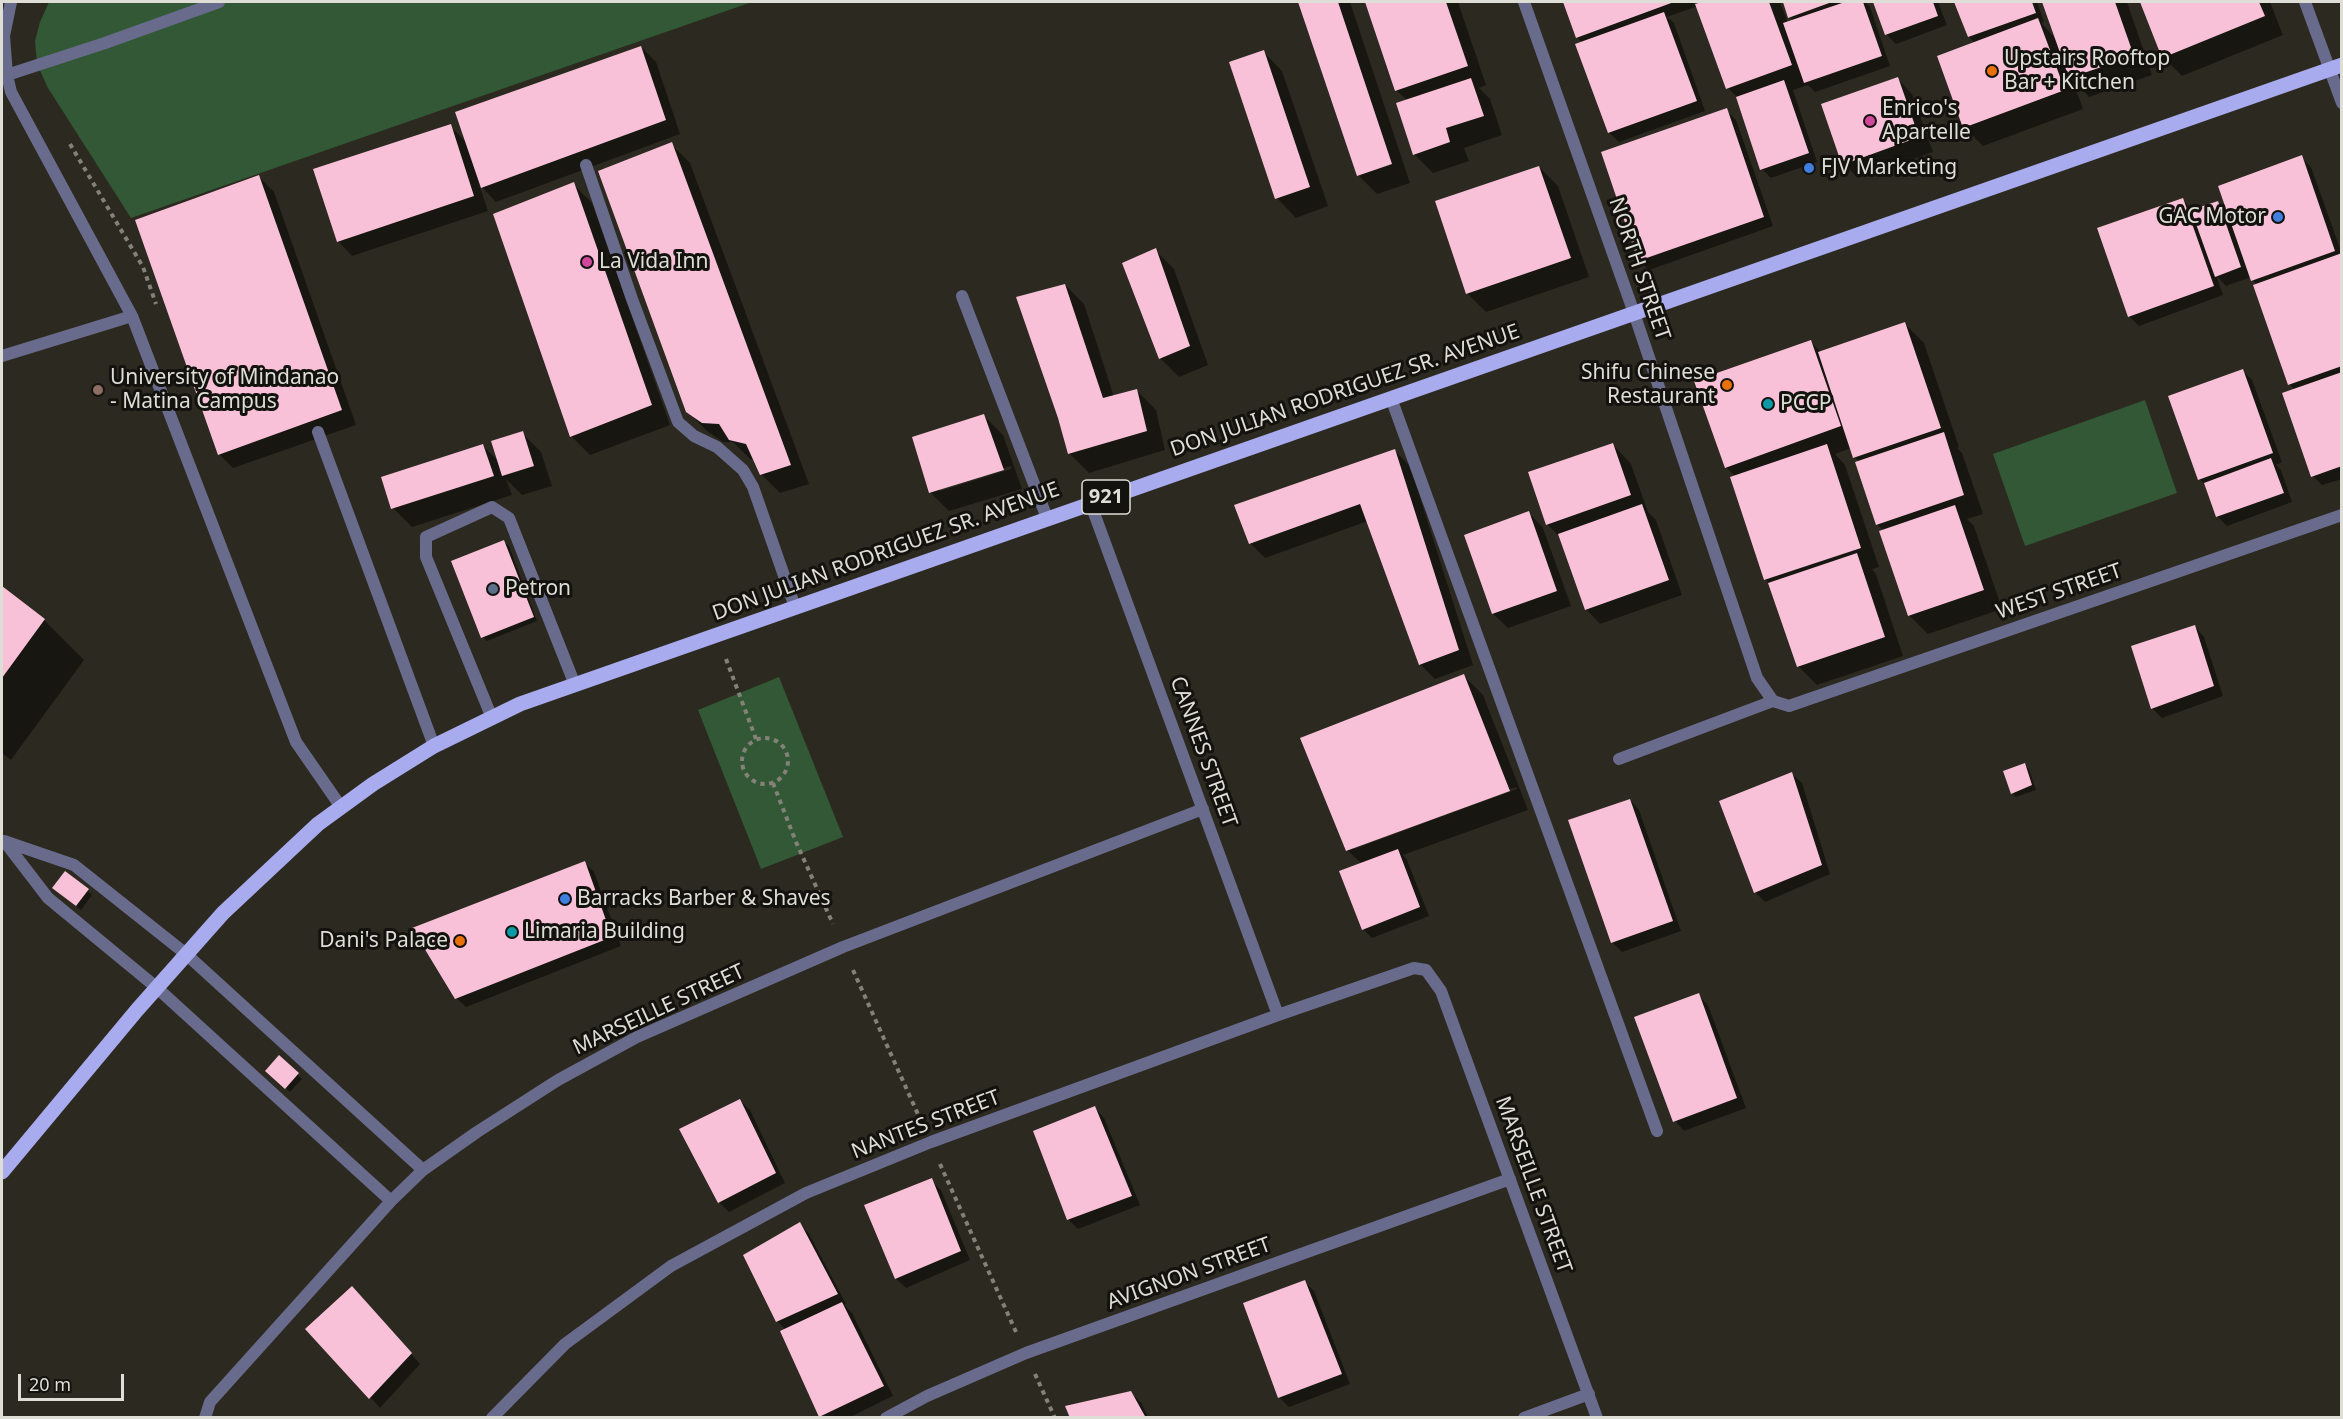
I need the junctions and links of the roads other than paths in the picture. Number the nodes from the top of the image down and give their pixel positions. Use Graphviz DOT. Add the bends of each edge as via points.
graph roads {
  1 [pos="11,2"];
  2 [pos="219,2"];
  3 [pos="1524,2"];
  4 [pos="2305,2"];
  5 [pos="2336,67"];
  6 [pos="7,75"];
  7 [pos="2342,103"];
  8 [pos="586,165"];
  9 [pos="962,296"];
  10 [pos="1634,313"];
  11 [pos="132,316"];
  12 [pos="2,356"];
  13 [pos="1391,398"];
  14 [pos="318,432"];
  15 [pos="1090,502"];
  16 [pos="2342,514"];
  17 [pos="1047,518"];
  18 [pos="795,607"];
  19 [pos="575,685"];
  20 [pos="1773,701"];
  21 [pos="492,718"];
  22 [pos="434,746"];
  23 [pos="1619,759"];
  24 [pos="341,807"];
  25 [pos="1203,809"];
  26 [pos="3,840"];
  27 [pos="186,954"];
  28 [pos="1426,970"];
  29 [pos="156,987"];
  30 [pos="1278,1015"];
  31 [pos="1657,1131"];
  32 [pos="423,1170"];
  33 [pos="2,1172"];
  34 [pos="1509,1179"];
  35 [pos="391,1201"];
  36 [pos="1588,1394"];
  37 [pos="205,1418"];
  38 [pos="492,1418"];
  39 [pos="886,1418"];
  40 [pos="1524,1418"];
  41 [pos="1597,1418"];
  1 -- 6 [label="street" via="4,36"];
  2 -- 6 [label="street"];
  3 -- 10 [label="street, NORTH STREET"];
  4 -- 5 [label="street"];
  5 -- 7 [label="street"];
  5 -- 10 [label="main road, DON JULIAN RODRIGUEZ SR. AVENUE / 921"];
  6 -- 11 [label="street" via="11,92"];
  8 -- 18 [label="street" via="678,422 694,436 717,447 743,470 753,487"];
  9 -- 17 [label="street"];
  10 -- 13 [label="main road, DON JULIAN RODRIGUEZ SR. AVENUE / 921"];
  10 -- 20 [label="street, NORTH STREET" via="1758,678"];
  11 -- 12 [label="street"];
  11 -- 24 [label="street" via="296,742"];
  13 -- 15 [label="main road, DON JULIAN RODRIGUEZ SR. AVENUE / 921"];
  13 -- 31 [label="street"];
  14 -- 22 [label="street"];
  15 -- 17 [label="main road, DON JULIAN RODRIGUEZ SR. AVENUE / 921"];
  15 -- 25 [label="street, CANNES STREET"];
  16 -- 20 [label="street, WEST STREET" via="1790,706"];
  17 -- 18 [label="main road, DON JULIAN RODRIGUEZ SR. AVENUE / 921"];
  18 -- 19 [label="main road, DON JULIAN RODRIGUEZ SR. AVENUE / 921"];
  19 -- 21 [label="main road, DON JULIAN RODRIGUEZ SR. AVENUE / 921"];
  19 -- 21 [label="street" via="509,518 492,507 426,537 426,557"];
  20 -- 23 [label="street"];
  21 -- 22 [label="main road, DON JULIAN RODRIGUEZ SR. AVENUE / 921"];
  22 -- 24 [label="main road, DON JULIAN RODRIGUEZ SR. AVENUE / 921"];
  24 -- 27 [label="main road, DON JULIAN RODRIGUEZ SR. AVENUE / 921" via="223,913"];
  25 -- 30 [label="street, CANNES STREET"];
  25 -- 32 [label="street, MARSEILLE STREET" via="843,947 637,1037 558,1080"];
  26 -- 27 [label="street" via="74,865"];
  26 -- 29 [label="street" via="48,898"];
  27 -- 29 [label="main road, DON JULIAN RODRIGUEZ SR. AVENUE / 921"];
  27 -- 32 [label="street"];
  28 -- 30 [label="street, NANTES STREET" via="1403,970"];
  28 -- 34 [label="street, MARSEILLE STREET" via="1441,991"];
  29 -- 33 [label="main road, DON JULIAN RODRIGUEZ SR. AVENUE / 921"];
  29 -- 35 [label="street"];
  30 -- 38 [label="street, NANTES STREET" via="931,1142 806,1193 671,1266 565,1344"];
  32 -- 35 [label="street, MARSEILLE STREET"];
  34 -- 36 [label="street, MARSEILLE STREET"];
  34 -- 39 [label="street, AVIGNON STREET" via="1026,1353"];
  35 -- 37 [label="street, MARSEILLE STREET" via="210,1402"];
  36 -- 40 [label="street"];
  36 -- 41 [label="street, MARSEILLE STREET"];
}
